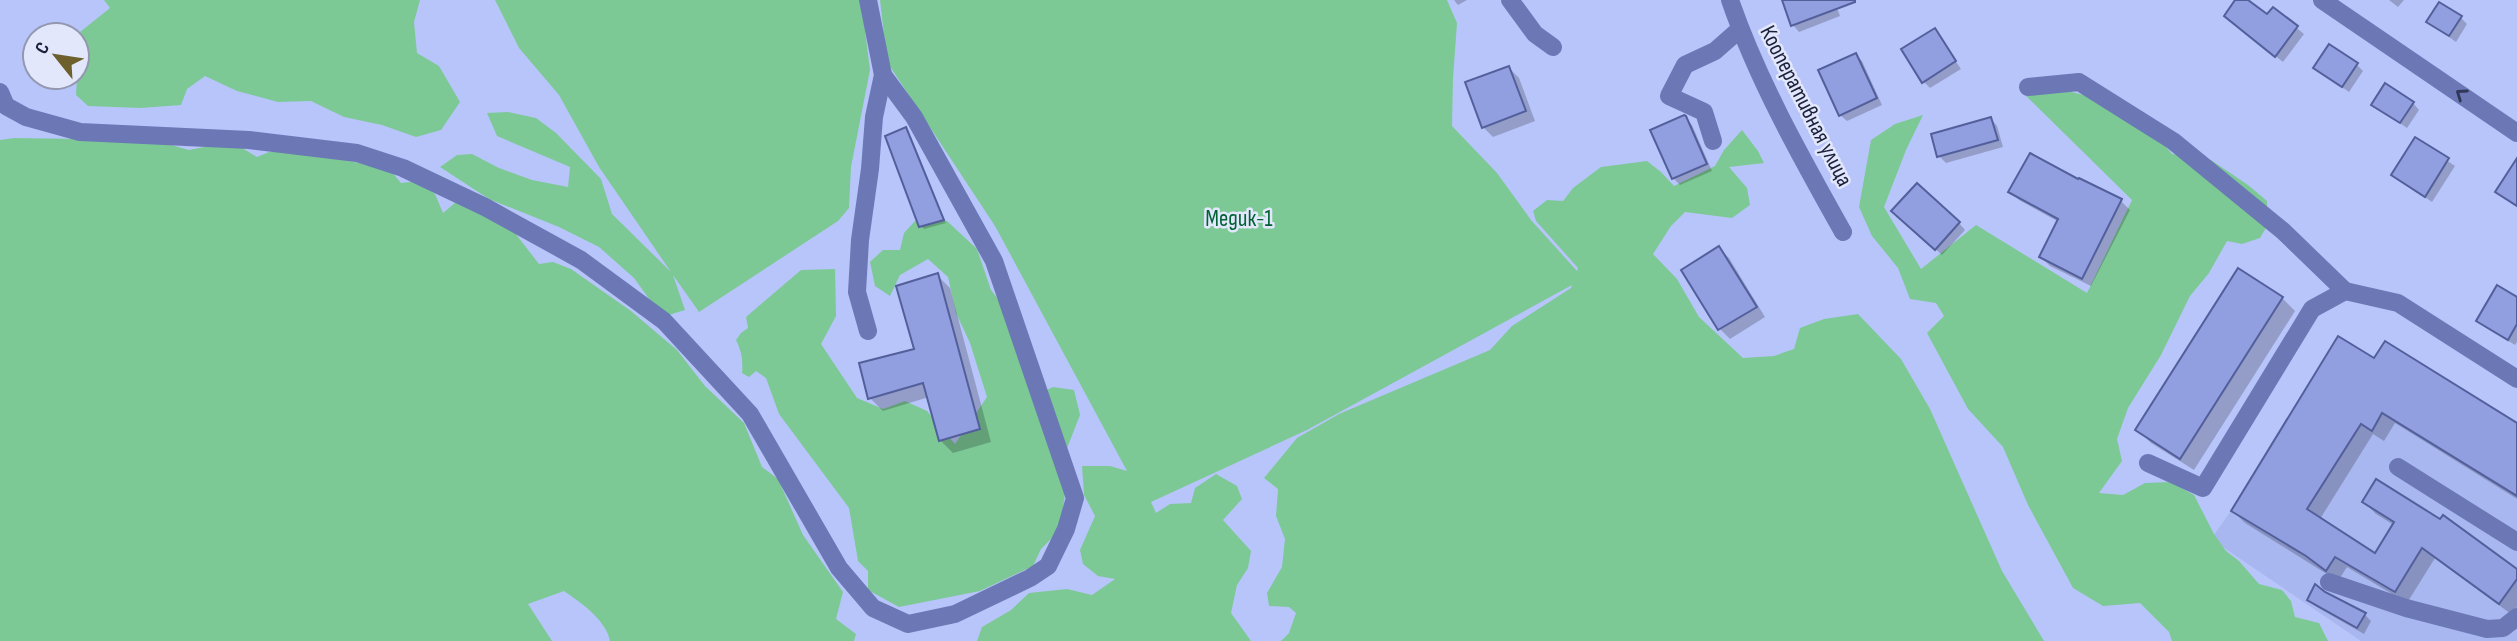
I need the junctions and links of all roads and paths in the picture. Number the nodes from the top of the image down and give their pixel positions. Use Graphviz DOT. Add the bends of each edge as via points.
graph roads {
  1 [pos="868,0"];
  2 [pos="1510,0"];
  3 [pos="1730,0"];
  4 [pos="2322,0"];
  5 [pos="1740,29"];
  6 [pos="1553,47"];
  7 [pos="883,75"];
  8 [pos="2028,87"];
  9 [pos="0,92"];
  10 [pos="2517,133"];
  11 [pos="1713,141"];
  12 [pos="1843,232"];
  13 [pos="2344,290"];
  14 [pos="868,331"];
  15 [pos="2517,379"];
  16 [pos="2148,463"];
  17 [pos="2398,467"];
  18 [pos="2517,542"];
  19 [pos="2329,582"];
  20 [pos="2517,617"];
  1 -- 7 [label="street"];
  2 -- 6 [label="street" via="1535,34"];
  3 -- 5 [label="street, Кооперативная улица"];
  10 -- 4 [label="street, one-way"];
  5 -- 11 [label="street" via="1715,51 1685,65 1669,96 1704,113"];
  5 -- 12 [label="street, Кооперативная улица" via="1796,149"];
  7 -- 9 [label="street" via="914,117 994,261 1074,498 1066,530 1048,566 956,614 908,624 873,608 839,568 750,414 664,321 581,260 473,201 403,168 357,153 249,140 80,132 26,117 6,106"];
  7 -- 14 [label="street" via="860,240 857,292"];
  8 -- 13 [label="street" via="2079,82 2173,141 2283,231"];
  13 -- 15 [label="street" via="2398,303"];
  13 -- 16 [label="street" via="2312,309 2203,488"];
  17 -- 18 [label="street"];
  19 -- 20 [label="street" via="2487,629 2503,628"];
}
